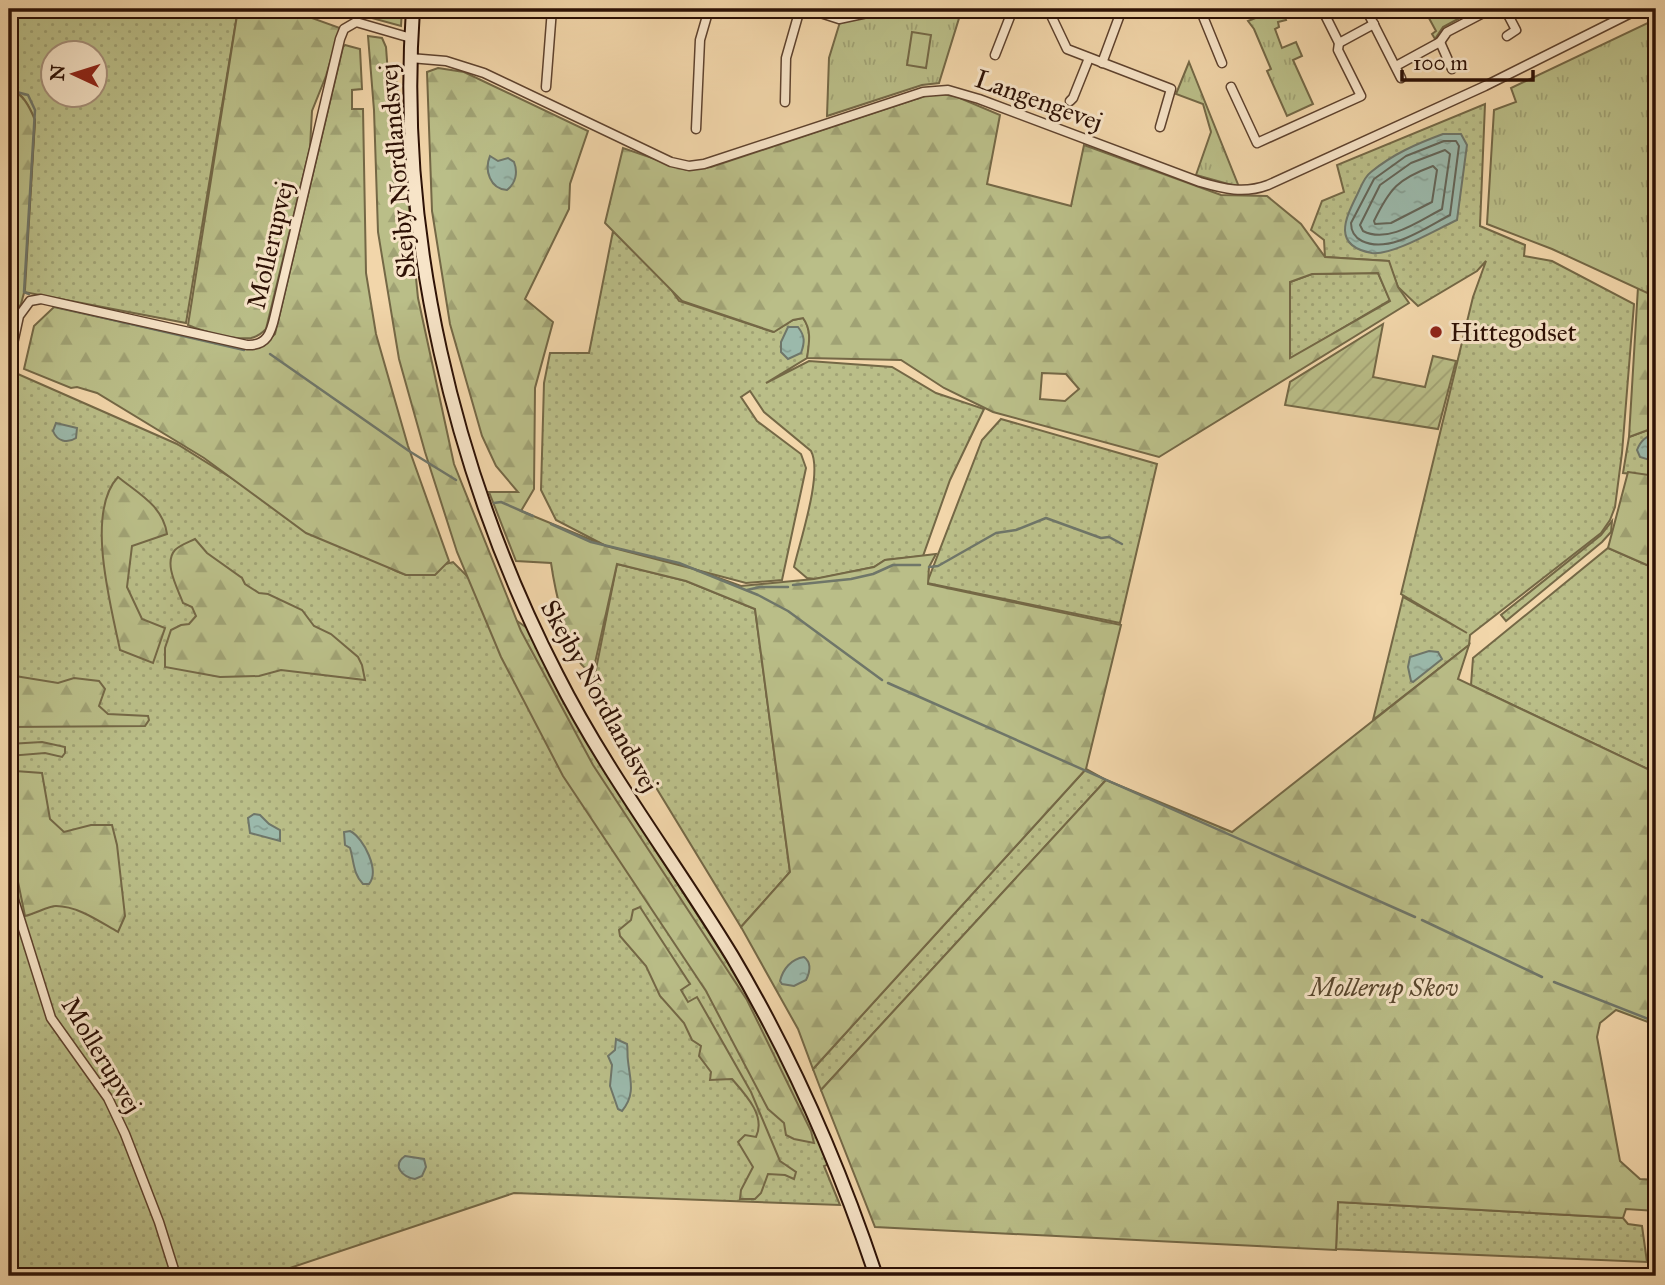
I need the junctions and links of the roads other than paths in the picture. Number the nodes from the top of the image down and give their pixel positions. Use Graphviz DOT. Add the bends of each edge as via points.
graph roads {
  1 [pos="413,9"];
  2 [pos="552,9"];
  3 [pos="709,9"];
  4 [pos="800,9"];
  5 [pos="810,9"];
  6 [pos="886,9"];
  7 [pos="1013,9"];
  8 [pos="1048,9"];
  9 [pos="1122,9"];
  10 [pos="1200,9"];
  11 [pos="1322,9"];
  12 [pos="1366,9"];
  13 [pos="1491,9"];
  14 [pos="1505,9"];
  15 [pos="1639,9"];
  16 [pos="1374,24"];
  17 [pos="1507,36"];
  18 [pos="411,38"];
  19 [pos="1440,42"];
  20 [pos="1339,43"];
  21 [pos="995,55"];
  22 [pos="410,58"];
  23 [pos="1089,58"];
  24 [pos="1102,63"];
  25 [pos="1222,63"];
  26 [pos="1396,66"];
  27 [pos="1452,69"];
  28 [pos="1401,78"];
  29 [pos="546,87"];
  30 [pos="1231,87"];
  31 [pos="1070,101"];
  32 [pos="785,102"];
  33 [pos="1160,127"];
  34 [pos="696,129"];
  35 [pos="9,362"];
  36 [pos="9,850"];
  37 [pos="176,1276"];
  38 [pos="876,1276"];
  1 -- 18 [label="street, Skejby Nordlandsvej"];
  2 -- 29 [label="street"];
  3 -- 34 [label="street" via="699,40"];
  4 -- 32 [label="street" via="787,50"];
  5 -- 6 [label="street" via="839,19"];
  7 -- 21 [label="street"];
  8 -- 23 [label="street" via="1067,49"];
  9 -- 24 [label="street"];
  10 -- 25 [label="street"];
  11 -- 20 [label="street"];
  12 -- 16 [label="street"];
  13 -- 19 [label="street" via="1447,32"];
  14 -- 17 [label="street" via="1516,30"];
  15 -- 22 [label="street, Langengevej" via="1485,86 1247,191 1200,182 948,90 923,92 689,166 662,158 463,65"];
  16 -- 20 [label="street"];
  16 -- 26 [label="street"];
  18 -- 22 [label="street, Skejby Nordlandsvej"];
  18 -- 35 [label="street, Mollerupvej" via="361,23 349,24 340,39 265,342 247,345 41,299 30,301 19,316"];
  19 -- 26 [label="street"];
  19 -- 27 [label="street"];
  20 -- 30 [label="street" via="1338,50 1361,96 1257,143"];
  22 -- 38 [label="street, Skejby Nordlandsvej" via="412,140 426,272 462,436 497,541 528,616 583,723 763,1010 825,1139"];
  23 -- 24 [label="street"];
  23 -- 31 [label="street"];
  24 -- 33 [label="street" via="1171,89"];
  26 -- 28 [label="street"];
  36 -- 37 [label="street, Mollerupvej" via="14,900 51,1018 108,1098"];
}
